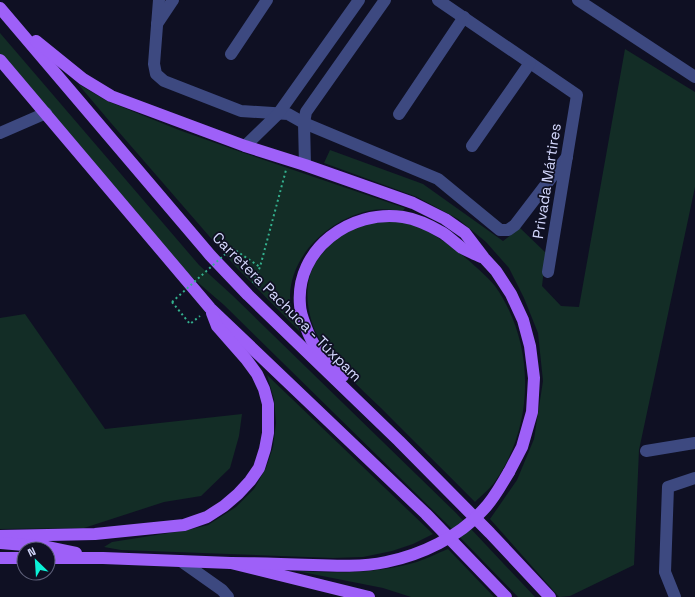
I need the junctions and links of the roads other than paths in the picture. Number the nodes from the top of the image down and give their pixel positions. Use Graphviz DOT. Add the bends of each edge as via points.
graph roads {
  1 [pos="158,0"];
  2 [pos="173,0"];
  3 [pos="267,0"];
  4 [pos="359,0"];
  5 [pos="385,0"];
  6 [pos="438,0"];
  7 [pos="578,0"];
  8 [pos="4,13"];
  9 [pos="464,17"];
  10 [pos="156,25"];
  11 [pos="231,54"];
  12 [pos="0,60"];
  13 [pos="530,64"];
  14 [pos="695,77"];
  15 [pos="46,113"];
  16 [pos="278,114"];
  17 [pos="399,114"];
  18 [pos="304,123"];
  19 [pos="0,133"];
  20 [pos="245,146"];
  21 [pos="472,146"];
  22 [pos="567,157"];
  23 [pos="305,165"];
  24 [pos="484,258"];
  25 [pos="548,272"];
  26 [pos="210,308"];
  27 [pos="362,405"];
  28 [pos="695,443"];
  29 [pos="646,451"];
  30 [pos="695,478"];
  31 [pos="0,536"];
  32 [pos="0,543"];
  33 [pos="0,558"];
  34 [pos="16,558"];
  35 [pos="56,558"];
  36 [pos="103,558"];
  37 [pos="181,561"];
  38 [pos="231,563"];
  39 [pos="228,597"];
  40 [pos="369,597"];
  41 [pos="506,597"];
  42 [pos="550,597"];
  43 [pos="674,597"];
  1 -- 10 [label="street"];
  2 -- 10 [label="street"];
  3 -- 11 [label="street"];
  4 -- 16 [label="street"];
  5 -- 18 [label="street" via="306,112"];
  6 -- 9 [label="street"];
  7 -- 14 [label="street"];
  8 -- 20 [label="main road" via="83,79 111,96"];
  8 -- 27 [label="main road, Carretera Pachuca - Túxpam" via="210,255"];
  9 -- 13 [label="street"];
  9 -- 17 [label="street"];
  10 -- 16 [label="street" via="154,64 156,74 164,81 241,111"];
  12 -- 15 [label="main road"];
  13 -- 21 [label="street"];
  13 -- 22 [label="street, Privada Mártires" via="577,95"];
  15 -- 19 [label="street"];
  15 -- 26 [label="main road"];
  16 -- 18 [label="street" via="288,114"];
  16 -- 20 [label="street"];
  18 -- 22 [label="street" via="438,179 500,230 508,230 515,225"];
  18 -- 23 [label="street"];
  20 -- 23 [label="main road"];
  22 -- 25 [label="street, Privada Mártires"];
  23 -- 24 [label="main road" via="414,203 445,219 465,233"];
  24 -- 27 [label="main road" via="442,233 404,217 363,218 329,237 316,250 300,285 300,306 315,347 347,380"];
  24 -- 38 [label="main road, bridge" via="511,294 523,320 533,372 532,412 522,447 497,492 483,510 440,543 414,555 385,562 342,566"];
  26 -- 31 [label="main road" via="217,326 257,374 268,404 265,449 259,468 250,481 224,506 207,517 184,525 95,534"];
  26 -- 41 [label="main road" via="426,514"];
  27 -- 42 [label="main road, Carretera Pachuca - Túxpam"];
  28 -- 29 [label="street"];
  30 -- 43 [label="street" via="668,487 665,572"];
  32 -- 36 [label="main road" via="47,547"];
  33 -- 34 [label="main road"];
  35 -- 36 [label="main road"];
  36 -- 37 [label="main road"];
  37 -- 38 [label="main road"];
  37 -- 39 [label="street"];
  38 -- 40 [label="main road"];
}
